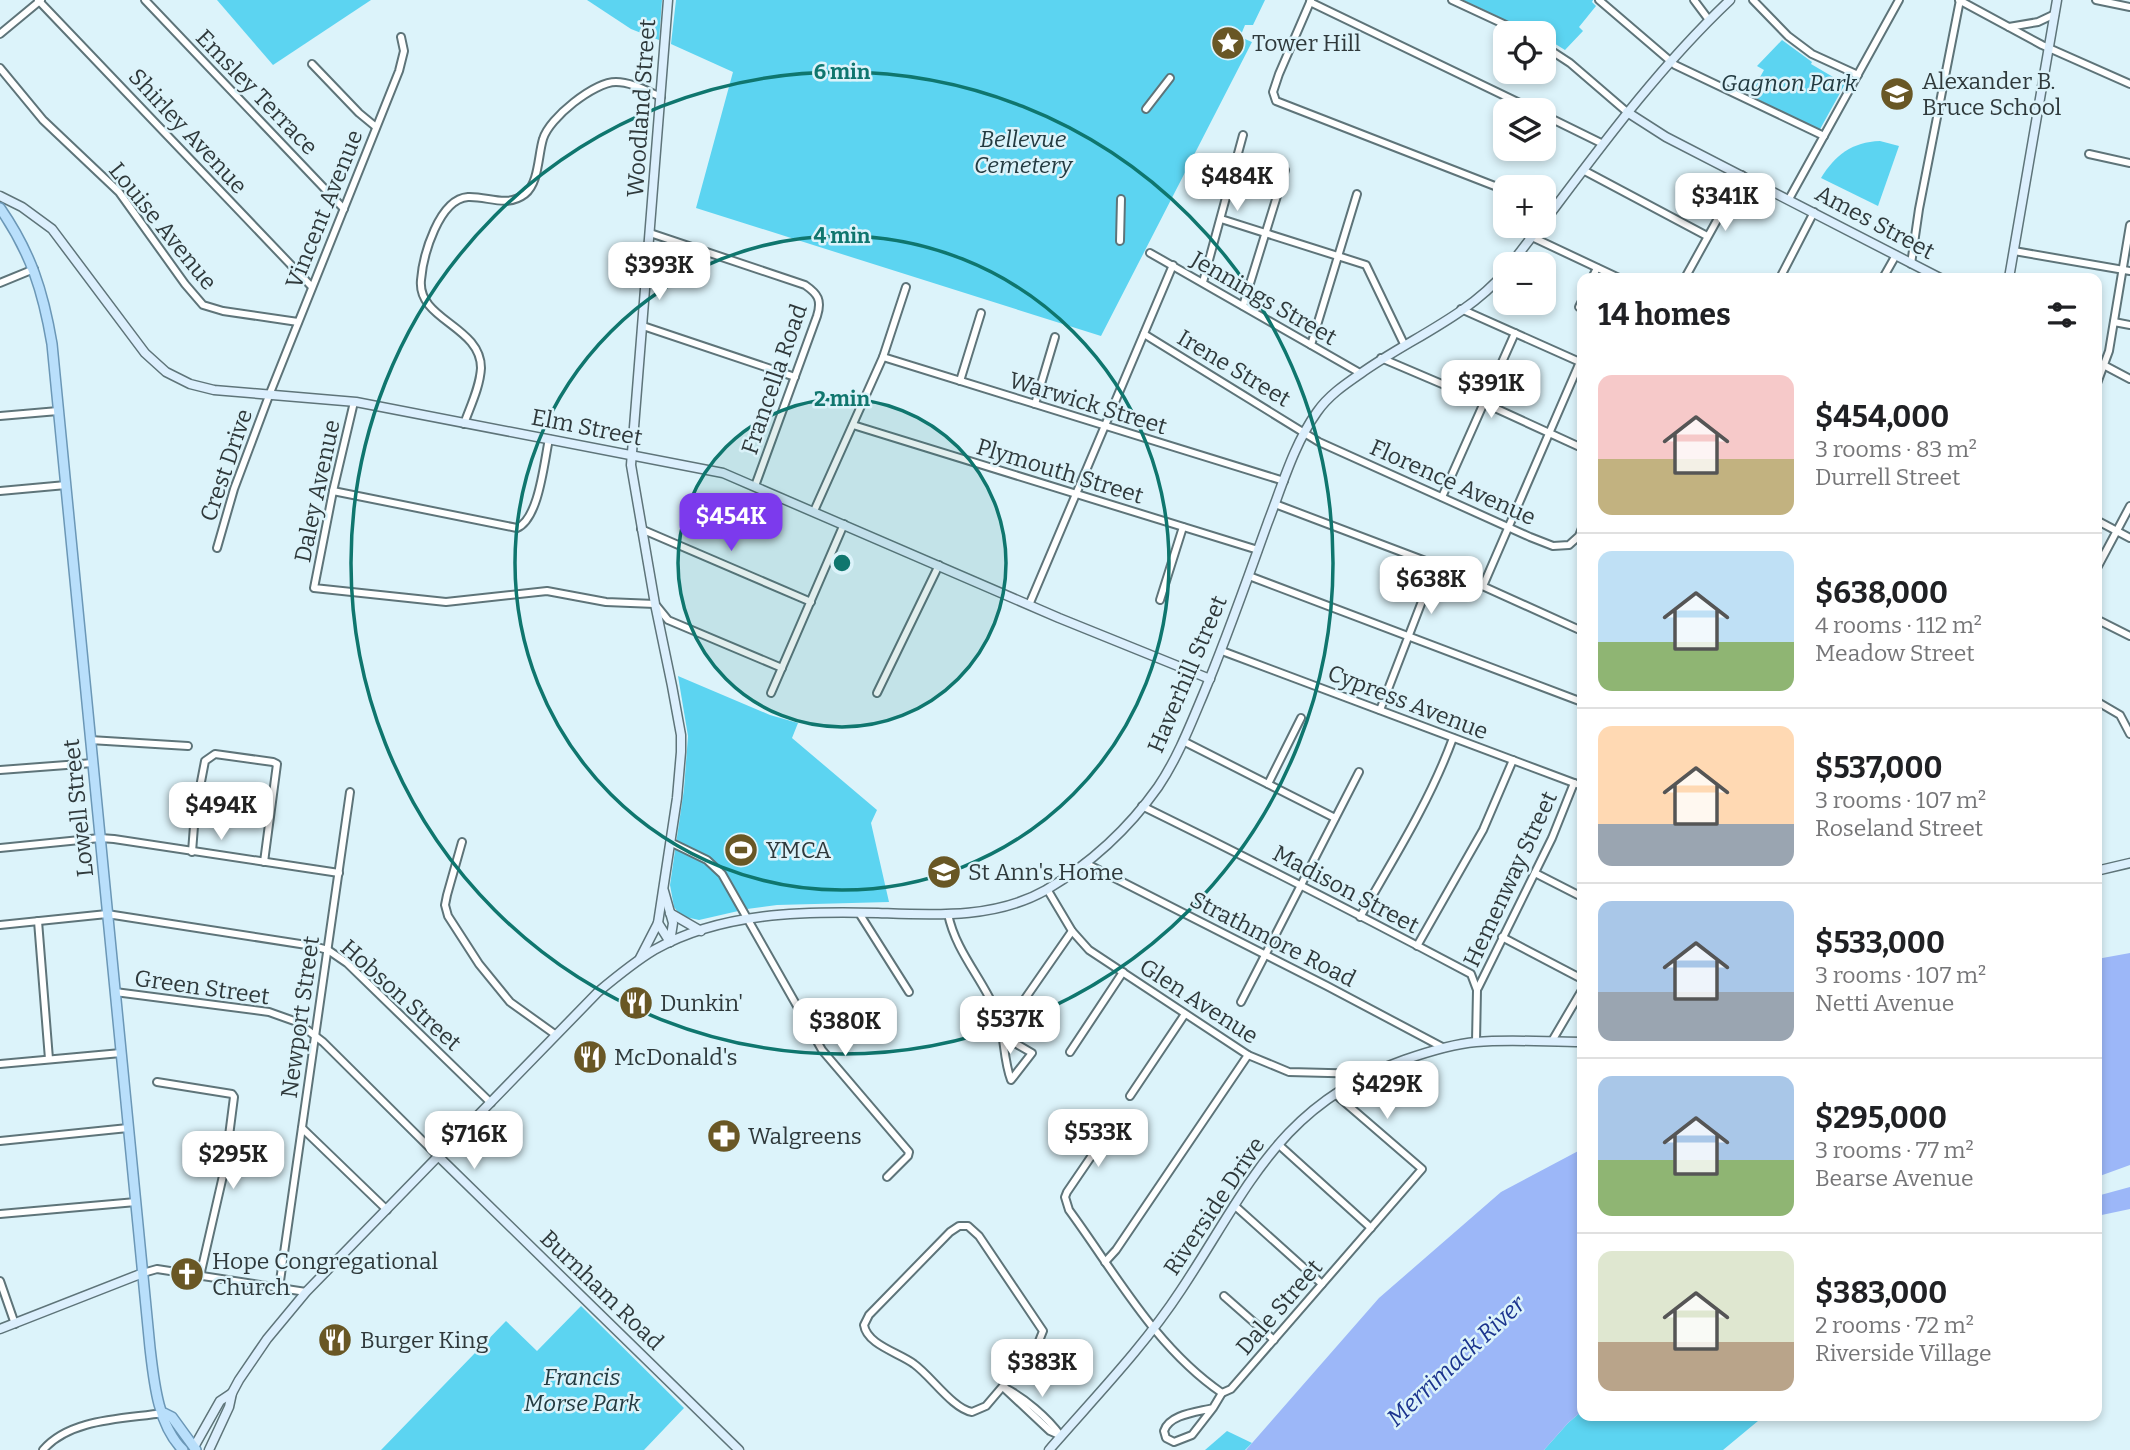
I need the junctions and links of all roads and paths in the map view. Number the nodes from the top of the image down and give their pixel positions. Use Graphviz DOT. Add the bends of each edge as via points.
graph roads {
  1 [pos="39,0"];
  2 [pos="145,0"];
  3 [pos="668,0"];
  4 [pos="1452,0"];
  5 [pos="1599,0"];
  6 [pos="1694,0"];
  7 [pos="1730,0"];
  8 [pos="1753,0"];
  9 [pos="1899,0"];
  10 [pos="1960,0"];
  11 [pos="2057,0"];
  12 [pos="2096,0"];
  13 [pos="1310,1"];
  14 [pos="2130,8"];
  15 [pos="2054,14"];
  16 [pos="1709,20"];
  17 [pos="1497,21"];
  18 [pos="2009,27"];
  19 [pos="0,34"];
  20 [pos="401,37"];
  21 [pos="2048,48"];
  22 [pos="1556,54"];
  23 [pos="1670,62"];
  24 [pos="312,64"];
  25 [pos="0,68"];
  26 [pos="1858,75"];
  27 [pos="1170,78"];
  28 [pos="2130,84"];
  29 [pos="661,97"];
  30 [pos="1509,98"];
  31 [pos="1146,109"];
  32 [pos="1627,112"];
  33 [pos="1556,121"];
  34 [pos="376,127"];
  35 [pos="1243,135"];
  36 [pos="1824,136"];
  37 [pos="1603,144"];
  38 [pos="2089,153"];
  39 [pos="2130,163"];
  40 [pos="1285,170"];
  41 [pos="1583,170"];
  42 [pos="1742,175"];
  43 [pos="1493,185"];
  44 [pos="1357,194"];
  45 [pos="0,196"];
  46 [pos="1121,199"];
  47 [pos="1789,199"];
  48 [pos="1556,205"];
  49 [pos="0,208"];
  50 [pos="344,208"];
  51 [pos="1814,212"];
  52 [pos="1221,219"];
  53 [pos="2130,225"];
  54 [pos="650,233"];
  55 [pos="1266,233"];
  56 [pos="1707,236"];
  57 [pos="1531,238"];
  58 [pos="1534,238"];
  59 [pos="1120,241"];
  60 [pos="2014,251"];
  61 [pos="1520,252"];
  62 [pos="1150,253"];
  63 [pos="1896,255"];
  64 [pos="1338,256"];
  65 [pos="1912,264"];
  66 [pos="1173,265"];
  67 [pos="1597,268"];
  68 [pos="34,269"];
  69 [pos="2126,271"];
  70 [pos="1594,273"];
  71 [pos="1608,273"];
  72 [pos="1688,273"];
  73 [pos="1783,273"];
  74 [pos="1887,273"];
  75 [pos="1930,273"];
  76 [pos="2010,273"];
  77 [pos="1203,282"];
  78 [pos="0,283"];
  79 [pos="1493,286"];
  80 [pos="312,287"];
  81 [pos="906,287"];
  82 [pos="1243,306"];
  83 [pos="1461,309"];
  84 [pos="981,313"];
  85 [pos="298,322"];
  86 [pos="2113,322"];
  87 [pos="2130,325"];
  88 [pos="643,326"];
  89 [pos="1516,333"];
  90 [pos="1144,334"];
  91 [pos="1055,337"];
  92 [pos="1405,344"];
  93 [pos="1311,345"];
  94 [pos="883,357"];
  95 [pos="1381,359"];
  96 [pos="1577,361"];
  97 [pos="2102,364"];
  98 [pos="2105,366"];
  99 [pos="1577,372"];
  100 [pos="1360,373"];
  101 [pos="2102,373"];
  102 [pos="795,377"];
  103 [pos="2130,379"];
  104 [pos="960,381"];
  105 [pos="270,393"];
  106 [pos="354,402"];
  107 [pos="1484,403"];
  108 [pos="1035,404"];
  109 [pos="58,411"];
  110 [pos="0,416"];
  111 [pos="464,424"];
  112 [pos="853,425"];
  113 [pos="1105,426"];
  114 [pos="1305,432"];
  115 [pos="1550,433"];
  116 [pos="549,439"];
  117 [pos="1577,446"];
  118 [pos="632,456"];
  119 [pos="1284,481"];
  120 [pos="65,485"];
  121 [pos="755,486"];
  122 [pos="0,491"];
  123 [pos="333,491"];
  124 [pos="1077,494"];
  125 [pos="1442,496"];
  126 [pos="1275,505"];
  127 [pos="2130,506"];
  128 [pos="814,511"];
  129 [pos="2102,523"];
  130 [pos="844,524"];
  131 [pos="1183,527"];
  132 [pos="1509,527"];
  133 [pos="641,529"];
  134 [pos="2117,531"];
  135 [pos="1577,538"];
  136 [pos="2130,538"];
  137 [pos="217,548"];
  138 [pos="1258,550"];
  139 [pos="2102,559"];
  140 [pos="939,565"];
  141 [pos="1436,565"];
  142 [pos="1249,576"];
  143 [pos="1483,586"];
  144 [pos="1160,600"];
  145 [pos="811,602"];
  146 [pos="654,604"];
  147 [pos="1029,605"];
  148 [pos="2102,621"];
  149 [pos="1577,629"];
  150 [pos="1408,635"];
  151 [pos="2130,636"];
  152 [pos="1222,651"];
  153 [pos="782,668"];
  154 [pos="1210,679"];
  155 [pos="771,693"];
  156 [pos="877,693"];
  157 [pos="1577,700"];
  158 [pos="2102,704"];
  159 [pos="1380,710"];
  160 [pos="1301,718"];
  161 [pos="2130,734"];
  162 [pos="1453,738"];
  163 [pos="90,740"];
  164 [pos="1184,741"];
  165 [pos="188,746"];
  166 [pos="1513,760"];
  167 [pos="93,763"];
  168 [pos="0,770"];
  169 [pos="1359,772"];
  170 [pos="1574,783"];
  171 [pos="1268,784"];
  172 [pos="1577,784"];
  173 [pos="350,792"];
  174 [pos="1142,806"];
  175 [pos="1335,818"];
  176 [pos="100,838"];
  177 [pos="462,842"];
  178 [pos="670,842"];
  179 [pos="0,848"];
  180 [pos="192,852"];
  181 [pos="264,862"];
  182 [pos="1086,863"];
  183 [pos="2130,863"];
  184 [pos="2102,870"];
  185 [pos="339,873"];
  186 [pos="1535,873"];
  187 [pos="1300,886"];
  188 [pos="664,888"];
  189 [pos="1047,889"];
  190 [pos="1577,894"];
  191 [pos="670,913"];
  192 [pos="859,913"];
  193 [pos="107,914"];
  194 [pos="948,914"];
  195 [pos="1360,917"];
  196 [pos="749,919"];
  197 [pos="38,921"];
  198 [pos="658,923"];
  199 [pos="0,925"];
  200 [pos="701,930"];
  201 [pos="1072,931"];
  202 [pos="1502,937"];
  203 [pos="670,942"];
  204 [pos="1417,946"];
  205 [pos="328,950"];
  206 [pos="1265,954"];
  207 [pos="638,960"];
  208 [pos="1123,972"];
  209 [pos="1577,976"];
  210 [pos="1477,990"];
  211 [pos="115,992"];
  212 [pos="909,992"];
  213 [pos="1577,998"];
  214 [pos="1241,1002"];
  215 [pos="1022,1003"];
  216 [pos="1185,1014"];
  217 [pos="556,1035"];
  218 [pos="1001,1035"];
  219 [pos="315,1036"];
  220 [pos="1552,1041"];
  221 [pos="1476,1042"];
  222 [pos="1577,1042"];
  223 [pos="1444,1048"];
  224 [pos="1070,1052"];
  225 [pos="121,1053"];
  226 [pos="1248,1055"];
  227 [pos="49,1059"];
  228 [pos="0,1064"];
  229 [pos="1368,1074"];
  230 [pos="157,1082"];
  231 [pos="1335,1094"];
  232 [pos="1130,1096"];
  233 [pos="491,1103"];
  234 [pos="128,1128"];
  235 [pos="302,1128"];
  236 [pos="1110,1129"];
  237 [pos="0,1141"];
  238 [pos="1278,1144"];
  239 [pos="439,1157"];
  240 [pos="887,1177"];
  241 [pos="136,1202"];
  242 [pos="1234,1205"];
  243 [pos="387,1210"];
  244 [pos="0,1214"];
  245 [pos="1371,1228"];
  246 [pos="1105,1262"];
  247 [pos="143,1273"];
  248 [pos="200,1276"];
  249 [pos="0,1281"];
  250 [pos="1322,1284"];
  251 [pos="279,1288"];
  252 [pos="306,1292"];
  253 [pos="1224,1296"];
  254 [pos="15,1324"];
  255 [pos="0,1329"];
  256 [pos="1153,1329"];
  257 [pos="1274,1340"];
  258 [pos="1003,1387"];
  259 [pos="232,1393"];
  260 [pos="1222,1393"];
  261 [pos="1213,1408"];
  262 [pos="164,1413"];
  263 [pos="1061,1436"];
  264 [pos="194,1449"];
  265 [pos="43,1450"];
  266 [pos="183,1450"];
  267 [pos="209,1450"];
  268 [pos="739,1450"];
  269 [pos="1049,1450"];
  1 -- 19 [label="street"];
  1 -- 80 [label="street, Shirley Avenue"];
  2 -- 50 [label="street, Emsley Terrace"];
  3 -- 29 [label="main road, Woodland Street"];
  4 -- 17 [label="street"];
  5 -- 23 [label="street"];
  6 -- 16 [label="street"];
  7 -- 16 [label="main road"];
  8 -- 26 [label="street" via="1812,54"];
  9 -- 26 [label="street"];
  10 -- 18 [label="street"];
  10 -- 65 [label="street"];
  11 -- 15 [label="main road"];
  12 -- 14 [label="street"];
  13 -- 30 [label="street"];
  13 -- 43 [label="street" via="1273,92 1276,101"];
  15 -- 18 [label="street"];
  15 -- 21 [label="main road"];
  16 -- 23 [label="main road"];
  18 -- 21 [label="street"];
  20 -- 34 [label="street, Vincent Avenue" via="401,64"];
  21 -- 28 [label="street"];
  21 -- 60 [label="main road"];
  22 -- 32 [label="street, Ames Street"];
  23 -- 32 [label="main road"];
  23 -- 36 [label="street"];
  24 -- 34 [label="street"];
  25 -- 85 [label="street, Louise Avenue" via="43,120 119,192 203,305"];
  26 -- 36 [label="street"];
  27 -- 31 [label="street"];
  29 -- 54 [label="main road, Woodland Street"];
  29 -- 111 [label="street" via="623,82 599,86 548,126 532,185 524,194 506,201 467,197 445,210 429,247 421,285 427,303 467,337 480,362"];
  32 -- 37 [label="main road"];
  32 -- 42 [label="main road, Ames Street"];
  33 -- 37 [label="street"];
  34 -- 50 [label="street, Vincent Avenue"];
  35 -- 52 [label="street"];
  36 -- 47 [label="street"];
  37 -- 41 [label="main road"];
  38 -- 39 [label="street"];
  40 -- 55 [label="street"];
  41 -- 48 [label="main road"];
  41 -- 56 [label="street"];
  42 -- 47 [label="main road, Ames Street"];
  42 -- 56 [label="street"];
  44 -- 64 [label="street"];
  45 -- 105 [label="main road, Elm Street" via="52,229 134,341 166,372 202,387"];
  46 -- 59 [label="street"];
  47 -- 51 [label="main road, Ames Street"];
  49 -- 68 [label="main road, Lowell Street"];
  50 -- 80 [label="street, Vincent Avenue"];
  51 -- 63 [label="main road, Ames Street"];
  51 -- 73 [label="street"];
  52 -- 55 [label="street"];
  52 -- 77 [label="street"];
  53 -- 69 [label="street"];
  54 -- 88 [label="main road, Woodland Street"];
  54 -- 102 [label="street, Francella Road" via="813,290 820,307"];
  55 -- 64 [label="street"];
  55 -- 82 [label="street"];
  56 -- 72 [label="street"];
  57 -- 61 [label="main road"];
  58 -- 67 [label="street"];
  60 -- 69 [label="street"];
  60 -- 76 [label="main road"];
  62 -- 66 [label="street, Jennings Street"];
  63 -- 65 [label="main road, Ames Street"];
  63 -- 74 [label="street"];
  64 -- 92 [label="street" via="1366,265"];
  64 -- 93 [label="street"];
  65 -- 75 [label="main road, Ames Street"];
  66 -- 77 [label="street, Jennings Street"];
  66 -- 90 [label="street"];
  67 -- 70 [label="street"];
  67 -- 71 [label="street"];
  68 -- 78 [label="street"];
  68 -- 109 [label="main road, Lowell Street" via="52,344"];
  69 -- 86 [label="street"];
  77 -- 82 [label="street, Jennings Street"];
  79 -- 83 [label="main road, Haverhill Street"];
  80 -- 85 [label="street, Vincent Avenue"];
  81 -- 94 [label="street"];
  82 -- 93 [label="street, Jennings Street"];
  83 -- 89 [label="street"];
  83 -- 92 [label="main road, Haverhill Street"];
  84 -- 104 [label="street"];
  85 -- 105 [label="street, Vincent Avenue"];
  86 -- 87 [label="street"];
  86 -- 98 [label="street"];
  88 -- 102 [label="street"];
  88 -- 118 [label="main road, Woodland Street"];
  89 -- 96 [label="street"];
  89 -- 107 [label="street"];
  90 -- 113 [label="street"];
  90 -- 114 [label="street, Irene Street"];
  91 -- 108 [label="street"];
  92 -- 95 [label="main road, Haverhill Street"];
  93 -- 100 [label="street, Jennings Street"];
  94 -- 104 [label="street, Warwick Street"];
  94 -- 112 [label="street"];
  95 -- 100 [label="main road, Haverhill Street"];
  95 -- 107 [label="street"];
  97 -- 98 [label="street"];
  98 -- 101 [label="street"];
  98 -- 103 [label="street"];
  99 -- 115 [label="street"];
  100 -- 114 [label="main road, Haverhill Street" via="1320,408"];
  102 -- 121 [label="street, Francella Road"];
  104 -- 108 [label="street, Warwick Street"];
  105 -- 106 [label="main road, Elm Street"];
  105 -- 137 [label="street, Crest Drive"];
  106 -- 111 [label="main road, Elm Street"];
  106 -- 123 [label="street, Daley Avenue"];
  107 -- 115 [label="street"];
  107 -- 125 [label="street"];
  108 -- 113 [label="street, Warwick Street"];
  109 -- 110 [label="street"];
  109 -- 120 [label="main road, Lowell Street"];
  111 -- 116 [label="main road, Elm Street"];
  112 -- 124 [label="street, Plymouth Street"];
  112 -- 128 [label="street"];
  113 -- 119 [label="street, Warwick Street"];
  113 -- 124 [label="street"];
  114 -- 119 [label="main road, Haverhill Street"];
  114 -- 125 [label="street, Florence Avenue"];
  115 -- 117 [label="street"];
  115 -- 132 [label="street"];
  116 -- 118 [label="main road, Elm Street"];
  116 -- 123 [label="street" via="533,511 526,523 517,527"];
  118 -- 121 [label="main road, Elm Street" via="704,468"];
  118 -- 133 [label="main road, Woodland Street"];
  119 -- 126 [label="main road, Haverhill Street"];
  120 -- 122 [label="street"];
  120 -- 163 [label="main road, Lowell Street"];
  121 -- 128 [label="main road, Elm Street"];
  123 -- 146 [label="street, Daley Avenue" via="314,588 446,602 547,590 606,602"];
  124 -- 131 [label="street, Plymouth Street"];
  124 -- 147 [label="street"];
  125 -- 132 [label="street, Florence Avenue"];
  126 -- 138 [label="main road, Haverhill Street"];
  126 -- 141 [label="street"];
  127 -- 134 [label="street"];
  128 -- 130 [label="main road, Elm Street"];
  129 -- 134 [label="street"];
  130 -- 140 [label="main road, Elm Street"];
  130 -- 145 [label="street"];
  131 -- 138 [label="street, Plymouth Street"];
  131 -- 144 [label="street"];
  132 -- 135 [label="street, Florence Avenue" via="1553,545 1569,545"];
  132 -- 143 [label="street"];
  133 -- 145 [label="street"];
  133 -- 146 [label="main road, Woodland Street"];
  134 -- 136 [label="street"];
  134 -- 139 [label="street"];
  138 -- 142 [label="main road, Haverhill Street"];
  140 -- 147 [label="main road, Elm Street"];
  140 -- 156 [label="street"];
  141 -- 143 [label="street"];
  141 -- 150 [label="street"];
  142 -- 150 [label="street"];
  142 -- 152 [label="main road, Haverhill Street"];
  143 -- 149 [label="street"];
  145 -- 153 [label="street"];
  146 -- 153 [label="street" via="668,620"];
  146 -- 178 [label="main road, Woodland Street" via="681,735"];
  147 -- 154 [label="main road, Elm Street"];
  148 -- 151 [label="street"];
  150 -- 157 [label="street"];
  150 -- 159 [label="street"];
  152 -- 154 [label="main road, Haverhill Street"];
  152 -- 159 [label="street, Cypress Avenue"];
  153 -- 155 [label="street"];
  154 -- 164 [label="main road, Haverhill Street"];
  158 -- 161 [label="street" via="2120,715"];
  159 -- 162 [label="street, Cypress Avenue"];
  160 -- 171 [label="street"];
  162 -- 166 [label="street, Cypress Avenue"];
  162 -- 195 [label="street" via="1440,774"];
  163 -- 165 [label="street"];
  163 -- 167 [label="main road, Lowell Street"];
  164 -- 171 [label="street"];
  164 -- 174 [label="main road, Haverhill Street"];
  166 -- 170 [label="street, Cypress Avenue"];
  166 -- 204 [label="street" via="1483,830"];
  167 -- 168 [label="street"];
  167 -- 176 [label="main road, Lowell Street"];
  169 -- 175 [label="street"];
  170 -- 172 [label="street, Cypress Avenue"];
  170 -- 186 [label="street, Hemenway Street"];
  171 -- 175 [label="street"];
  173 -- 185 [label="street, Newport Street"];
  174 -- 182 [label="main road, Haverhill Street"];
  174 -- 187 [label="street, Madison Street"];
  175 -- 187 [label="street"];
  176 -- 179 [label="street"];
  176 -- 180 [label="street"];
  176 -- 193 [label="main road, Lowell Street"];
  177 -- 217 [label="street" via="445,905 448,916 510,1002"];
  178 -- 188 [label="main road, Woodland Street"];
  178 -- 196 [label="street" via="717,869"];
  180 -- 181 [label="street"];
  180 -- 181 [label="street" via="205,761 210,756 228,755 277,764"];
  181 -- 185 [label="street"];
  182 -- 189 [label="main road, Haverhill Street"];
  182 -- 206 [label="street, Strathmore Road"];
  183 -- 184 [label="main road"];
  185 -- 205 [label="street, Newport Street"];
  186 -- 190 [label="street"];
  186 -- 202 [label="street, Hemenway Street"];
  187 -- 195 [label="street, Madison Street"];
  187 -- 206 [label="street"];
  188 -- 191 [label="main road, Woodland Street"];
  188 -- 198 [label="main road, Woodland Street"];
  189 -- 194 [label="main road, Haverhill Street" via="1000,909"];
  189 -- 201 [label="street, Glen Avenue"];
  191 -- 200 [label="main road"];
  191 -- 203 [label="main road, Woodland Street"];
  192 -- 194 [label="main road, Haverhill Street"];
  192 -- 196 [label="main road, Haverhill Street"];
  192 -- 212 [label="street"];
  193 -- 197 [label="street, Hobson Street"];
  193 -- 205 [label="street, Hobson Street"];
  193 -- 211 [label="main road, Lowell Street"];
  194 -- 218 [label="street" via="956,942 998,1017"];
  195 -- 204 [label="street, Madison Street"];
  196 -- 200 [label="main road, Haverhill Street"];
  196 -- 240 [label="street" via="822,1050 909,1152"];
  197 -- 199 [label="street, Hobson Street"];
  197 -- 227 [label="street"];
  198 -- 203 [label="main road"];
  198 -- 207 [label="main road, Woodland Street"];
  200 -- 203 [label="main road, Haverhill Street"];
  201 -- 208 [label="street, Glen Avenue" via="1089,950"];
  201 -- 215 [label="street"];
  202 -- 209 [label="street"];
  202 -- 210 [label="street, Hemenway Street"];
  203 -- 207 [label="main road, Haverhill Street"];
  204 -- 210 [label="street, Madison Street" via="1471,974"];
  205 -- 219 [label="street, Newport Street"];
  205 -- 233 [label="street, Hobson Street"];
  206 -- 214 [label="street"];
  206 -- 223 [label="street, Strathmore Road"];
  207 -- 217 [label="main road, Haverhill Street"];
  208 -- 216 [label="street, Glen Avenue"];
  208 -- 224 [label="street"];
  210 -- 221 [label="street"];
  211 -- 219 [label="street, Green Street" via="269,1012 297,1022"];
  211 -- 225 [label="main road, Lowell Street"];
  213 -- 220 [label="street"];
  216 -- 226 [label="street, Glen Avenue"];
  216 -- 232 [label="street"];
  217 -- 233 [label="main road, Haverhill Street"];
  218 -- 218 [label="street" via="1004,1060 1011,1080 1032,1053"];
  219 -- 235 [label="street, Newport Street"];
  219 -- 239 [label="street, Green Street"];
  220 -- 221 [label="main road, Riverside Drive"];
  220 -- 222 [label="main road, Riverside Drive"];
  221 -- 223 [label="main road, Riverside Drive"];
  223 -- 229 [label="main road, Riverside Drive"];
  225 -- 227 [label="street"];
  225 -- 234 [label="main road, Lowell Street"];
  226 -- 229 [label="street, Glen Avenue" via="1289,1072"];
  226 -- 246 [label="street"];
  227 -- 228 [label="street"];
  229 -- 231 [label="main road, Riverside Drive"];
  230 -- 248 [label="street" via="232,1094 234,1100 225,1167"];
  231 -- 238 [label="main road, Riverside Drive" via="1305,1115"];
  231 -- 245 [label="street, Dale Street" via="1422,1169"];
  233 -- 239 [label="main road, Haverhill Street"];
  234 -- 237 [label="street"];
  234 -- 241 [label="main road, Lowell Street"];
  235 -- 243 [label="street"];
  235 -- 251 [label="street, Newport Street"];
  236 -- 246 [label="street" via="1065,1197"];
  238 -- 242 [label="main road, Riverside Drive"];
  238 -- 245 [label="street"];
  239 -- 243 [label="main road, Haverhill Street"];
  239 -- 268 [label="main road, Burnham Road"];
  241 -- 244 [label="street"];
  241 -- 247 [label="main road, Lowell Street"];
  242 -- 250 [label="street"];
  242 -- 256 [label="main road, Riverside Drive"];
  243 -- 252 [label="main road, Haverhill Street"];
  245 -- 250 [label="street, Dale Street"];
  246 -- 256 [label="street"];
  247 -- 248 [label="street" via="157,1269"];
  247 -- 254 [label="main road"];
  247 -- 262 [label="main road, Lowell Street" via="154,1381"];
  248 -- 251 [label="street"];
  249 -- 254 [label="street"];
  250 -- 257 [label="street, Dale Street"];
  251 -- 252 [label="street"];
  252 -- 259 [label="main road, Haverhill Street" via="267,1339"];
  253 -- 257 [label="street"];
  254 -- 255 [label="main road"];
  256 -- 260 [label="street"];
  256 -- 263 [label="main road, Riverside Drive"];
  257 -- 260 [label="street, Dale Street" via="1231,1389"];
  258 -- 258 [label="street" via="1039,1344 1043,1331 979,1236 968,1226 959,1226 869,1315 864,1330 920,1368 968,1412 982,1409"];
  258 -- 263 [label="street"];
  259 -- 264 [label="main road, Haverhill Street" via="220,1401"];
  259 -- 267 [label="main road, Haverhill Street"];
  260 -- 261 [label="street, Dale Street"];
  261 -- 261 [label="street, Dale Street" via="1188,1438 1174,1442 1165,1436 1170,1422"];
  262 -- 264 [label="main road, Lowell Street" via="172,1417"];
  262 -- 265 [label="street" via="81,1427 55,1438"];
  262 -- 266 [label="main road, Lowell Street" via="163,1423"];
  263 -- 269 [label="main road, Riverside Drive"];
}
